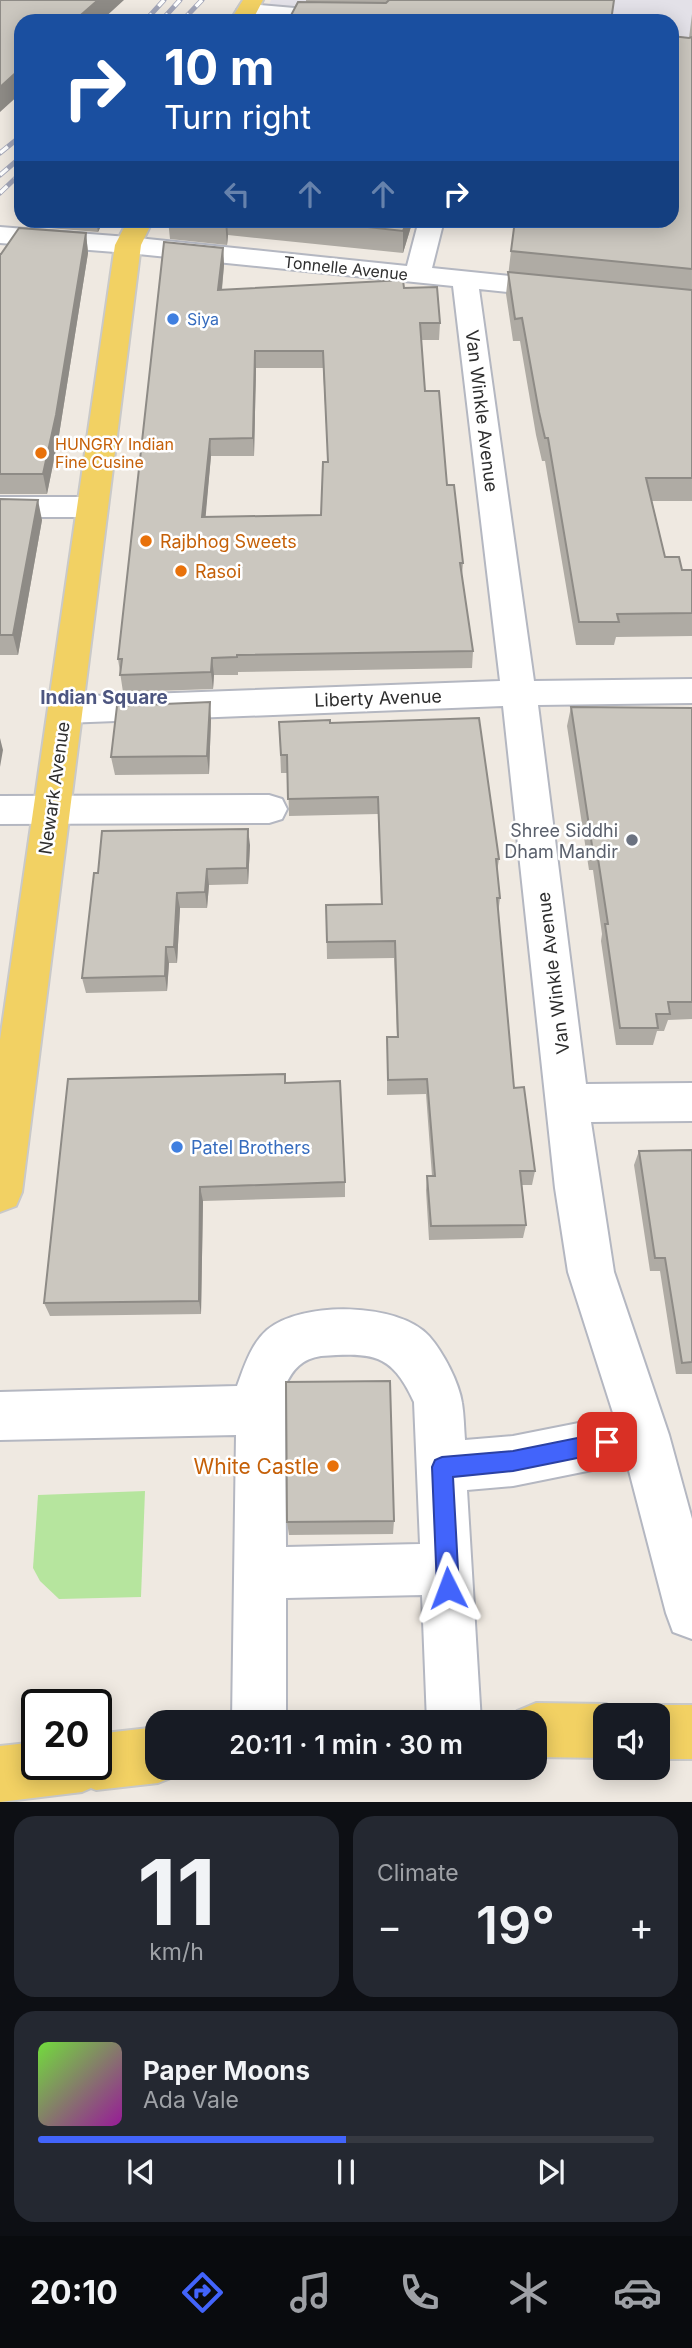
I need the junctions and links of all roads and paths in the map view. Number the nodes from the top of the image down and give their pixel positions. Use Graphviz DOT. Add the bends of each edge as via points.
graph roads {
  1 [pos="247,10"];
  2 [pos="294,14"];
  3 [pos="430,228"];
  4 [pos="134,233"];
  5 [pos="0,235"];
  6 [pos="417,275"];
  7 [pos="465,280"];
  8 [pos="585,292"];
  9 [pos="0,508"];
  10 [pos="93,508"];
  11 [pos="692,691"];
  12 [pos="519,693"];
  13 [pos="65,710"];
  14 [pos="50,809"];
  15 [pos="269,809"];
  16 [pos="0,810"];
  17 [pos="692,1102"];
  18 [pos="569,1103"];
  19 [pos="0,1192"];
  20 [pos="261,1410"];
  21 [pos="0,1416"];
  22 [pos="644,1435"];
  23 [pos="442,1467"];
  24 [pos="447,1569"];
  25 [pos="258,1573"];
  26 [pos="692,1613"];
  27 [pos="259,1710"];
  28 [pos="453,1710"];
  29 [pos="547,1730"];
  30 [pos="593,1731"];
  31 [pos="670,1732"];
  32 [pos="692,1732"];
  33 [pos="145,1756"];
  34 [pos="112,1760"];
  35 [pos="21,1771"];
  36 [pos="0,1774"];
  1 -- 2 [label="street"];
  3 -- 6 [label="street"];
  4 -- 5 [label="street, Tonnelle Avenue"];
  4 -- 6 [label="street, Tonnelle Avenue"];
  4 -- 10 [label="main road, Newark Avenue"];
  6 -- 7 [label="street, Tonnelle Avenue"];
  7 -- 8 [label="street, Tonnelle Avenue"];
  7 -- 12 [label="street, Van Winkle Avenue"];
  9 -- 10 [label="street"];
  10 -- 13 [label="main road, Newark Avenue"];
  11 -- 12 [label="street, Liberty Avenue"];
  12 -- 13 [label="street, Liberty Avenue"];
  12 -- 18 [label="street, Van Winkle Avenue"];
  13 -- 14 [label="main road, Newark Avenue"];
  14 -- 15 [label="street"];
  14 -- 16 [label="street"];
  14 -- 19 [label="main road, Newark Avenue"];
  17 -- 18 [label="street"];
  18 -- 22 [label="street, Van Winkle Avenue" via="591,1272"];
  20 -- 21 [label="street"];
  20 -- 23 [label="street" via="261,1386 271,1360 295,1339 339,1332 380,1337 407,1348 438,1400"];
  20 -- 25 [label="street"];
  22 -- 23 [label="street" via="513,1461"];
  22 -- 26 [label="street, Van Winkle Avenue"];
  23 -- 24 [label="street"];
  24 -- 25 [label="street"];
  24 -- 28 [label="street"];
  25 -- 27 [label="street"];
  29 -- 30 [label="main road"];
  31 -- 32 [label="main road"];
  33 -- 34 [label="main road"];
  35 -- 36 [label="main road"];
}
